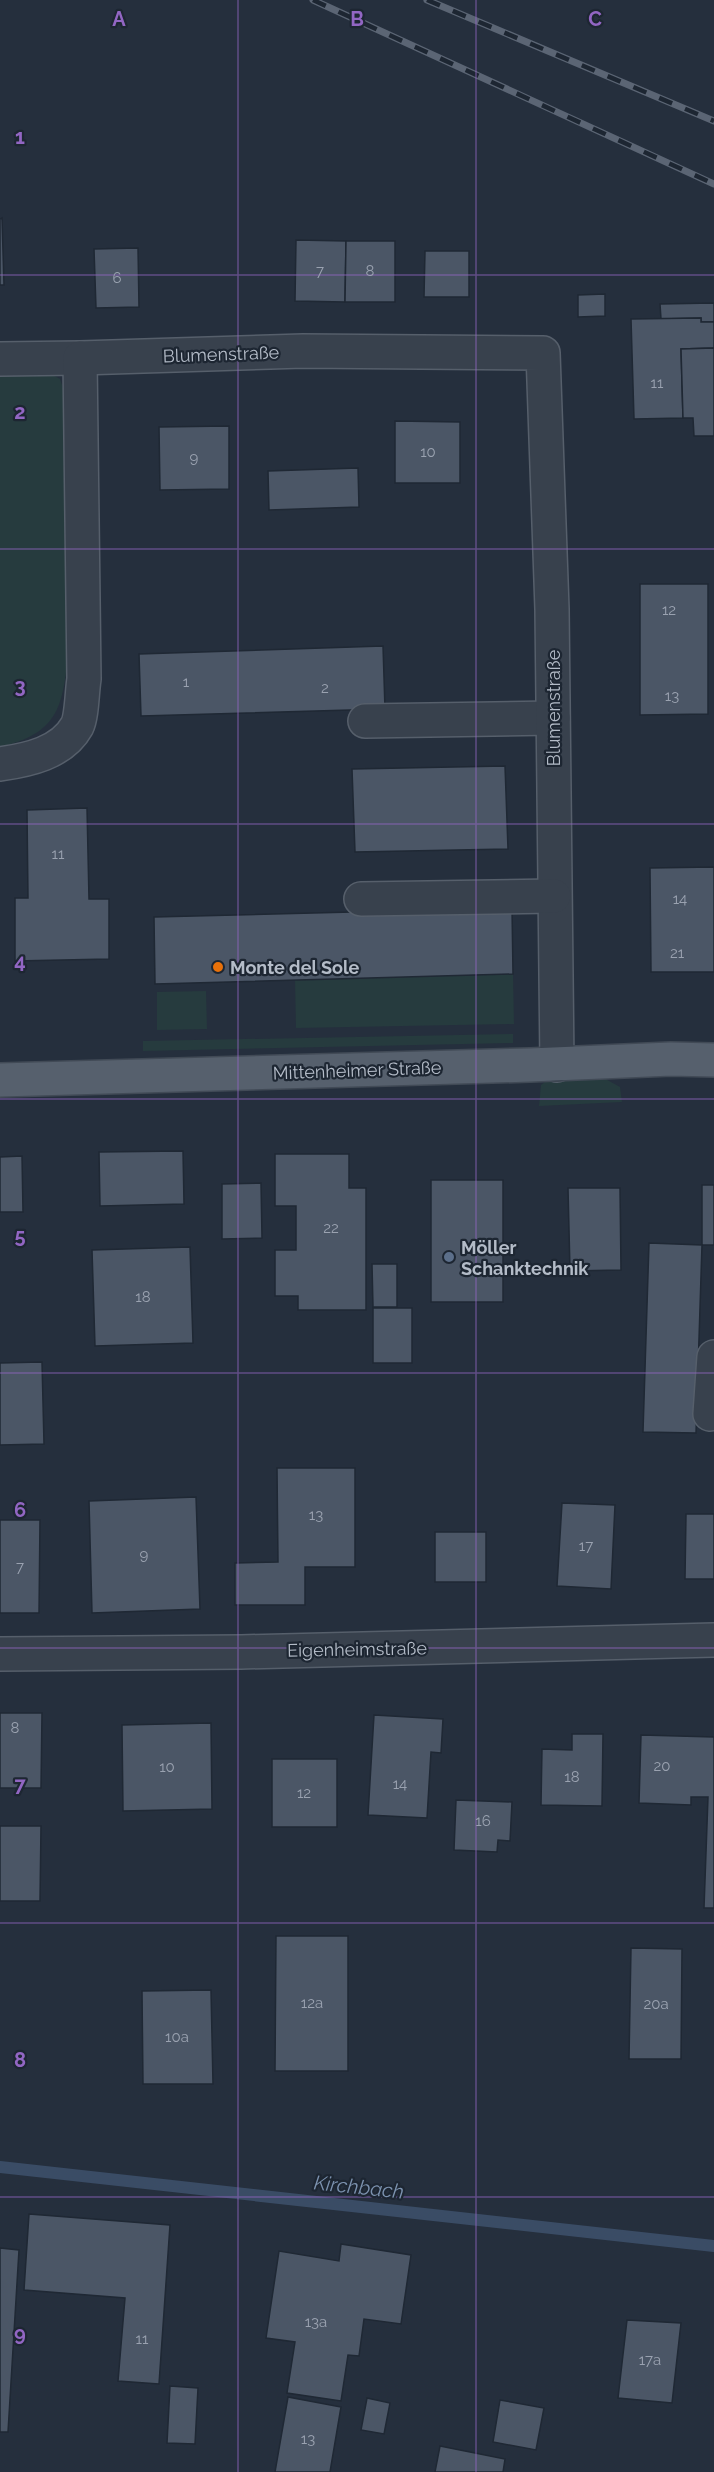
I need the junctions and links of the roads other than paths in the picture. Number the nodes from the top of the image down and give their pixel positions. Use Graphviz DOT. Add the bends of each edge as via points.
graph roads {
  1 [pos="80,358"];
  2 [pos="0,359"];
  3 [pos="553,718"];
  4 [pos="365,721"];
  5 [pos="0,765"];
  6 [pos="554,896"];
  7 [pos="362,900"];
  8 [pos="714,1060"];
  9 [pos="557,1065"];
  10 [pos="0,1080"];
  11 [pos="714,1357"];
  12 [pos="710,1414"];
  13 [pos="714,1640"];
  14 [pos="0,1654"];
  1 -- 2 [label="street, Blumenstraße"];
  1 -- 3 [label="street, Blumenstraße" via="543,339"];
  1 -- 5 [label="street" via="84,679 78,725 59,747 26,761"];
  3 -- 4 [label="street"];
  3 -- 6 [label="street, Blumenstraße"];
  6 -- 7 [label="street"];
  6 -- 9 [label="street, Blumenstraße"];
  8 -- 9 [label="main road, Mittenheimer Straße"];
  9 -- 10 [label="main road, Mittenheimer Straße"];
  11 -- 12 [label="street"];
  13 -- 14 [label="street, Eigenheimstraße"];
}
